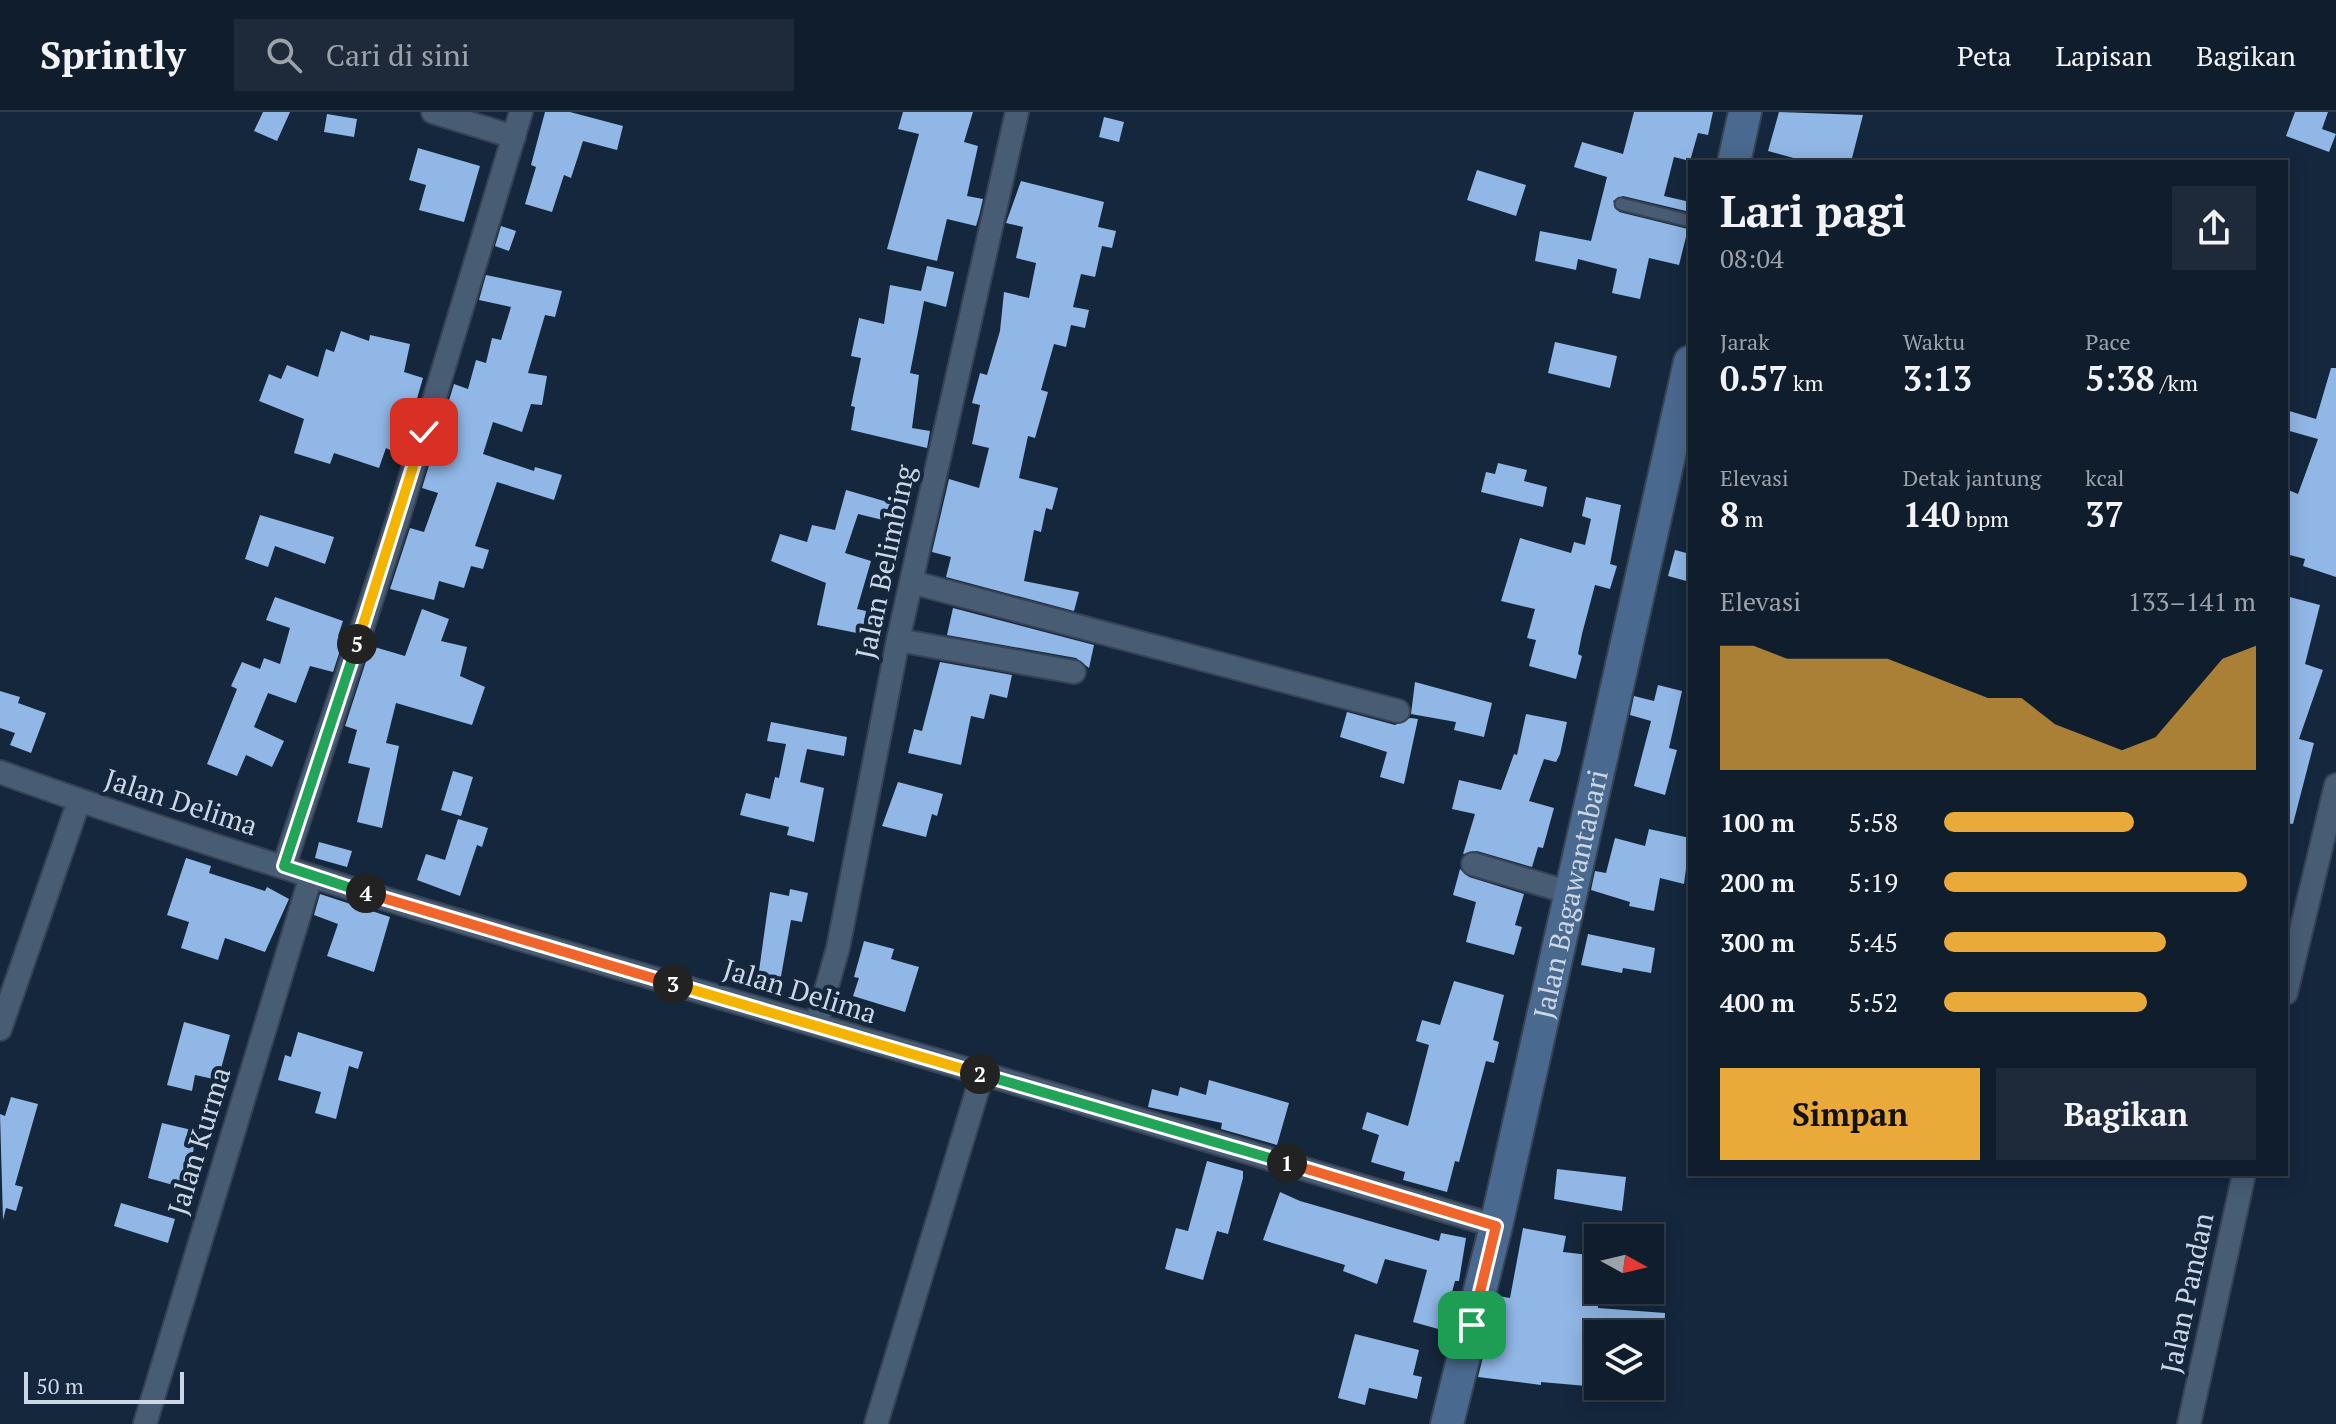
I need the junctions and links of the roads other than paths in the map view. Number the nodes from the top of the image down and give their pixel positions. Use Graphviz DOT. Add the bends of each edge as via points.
graph roads {
  1 [pos="433,112"];
  2 [pos="521,112"];
  3 [pos="1017,112"];
  4 [pos="1745,112"];
  5 [pos="514,137"];
  6 [pos="1734,160"];
  7 [pos="1621,204"];
  8 [pos="1688,221"];
  9 [pos="1688,371"];
  10 [pos="911,582"];
  11 [pos="898,640"];
  12 [pos="1074,672"];
  13 [pos="1398,711"];
  14 [pos="0,772"];
  15 [pos="2336,785"];
  16 [pos="79,801"];
  17 [pos="1473,864"];
  18 [pos="284,866"];
  19 [pos="311,876"];
  20 [pos="1571,893"];
  21 [pos="2288,985"];
  22 [pos="816,1025"];
  23 [pos="0,1029"];
  24 [pos="982,1075"];
  25 [pos="2244,1176"];
  26 [pos="1496,1226"];
  27 [pos="145,1424"];
  28 [pos="876,1424"];
  29 [pos="1447,1424"];
  30 [pos="2189,1424"];
  1 -- 5 [label="street"];
  2 -- 5 [label="street"];
  3 -- 10 [label="street, Jalan Belimbing"];
  4 -- 6 [label="street"];
  5 -- 18 [label="street" via="398,519"];
  7 -- 8 [label="lane"];
  9 -- 20 [label="street, Jalan Bagawantabari"];
  10 -- 11 [label="street, Jalan Belimbing"];
  10 -- 13 [label="street"];
  11 -- 12 [label="street"];
  11 -- 22 [label="street, Jalan Belimbing" via="838,948"];
  14 -- 16 [label="street, Jalan Delima"];
  15 -- 21 [label="street"];
  16 -- 18 [label="street, Jalan Delima"];
  16 -- 23 [label="street"];
  17 -- 20 [label="street"];
  18 -- 19 [label="street, Jalan Delima"];
  19 -- 22 [label="street, Jalan Delima"];
  19 -- 27 [label="street, Jalan Kurma"];
  20 -- 26 [label="street, Jalan Bagawantabari"];
  22 -- 24 [label="street, Jalan Delima"];
  24 -- 26 [label="street, Jalan Delima"];
  24 -- 28 [label="street"];
  25 -- 30 [label="street, Jalan Pandan"];
  26 -- 29 [label="street, Jalan Bagawantabari"];
}
